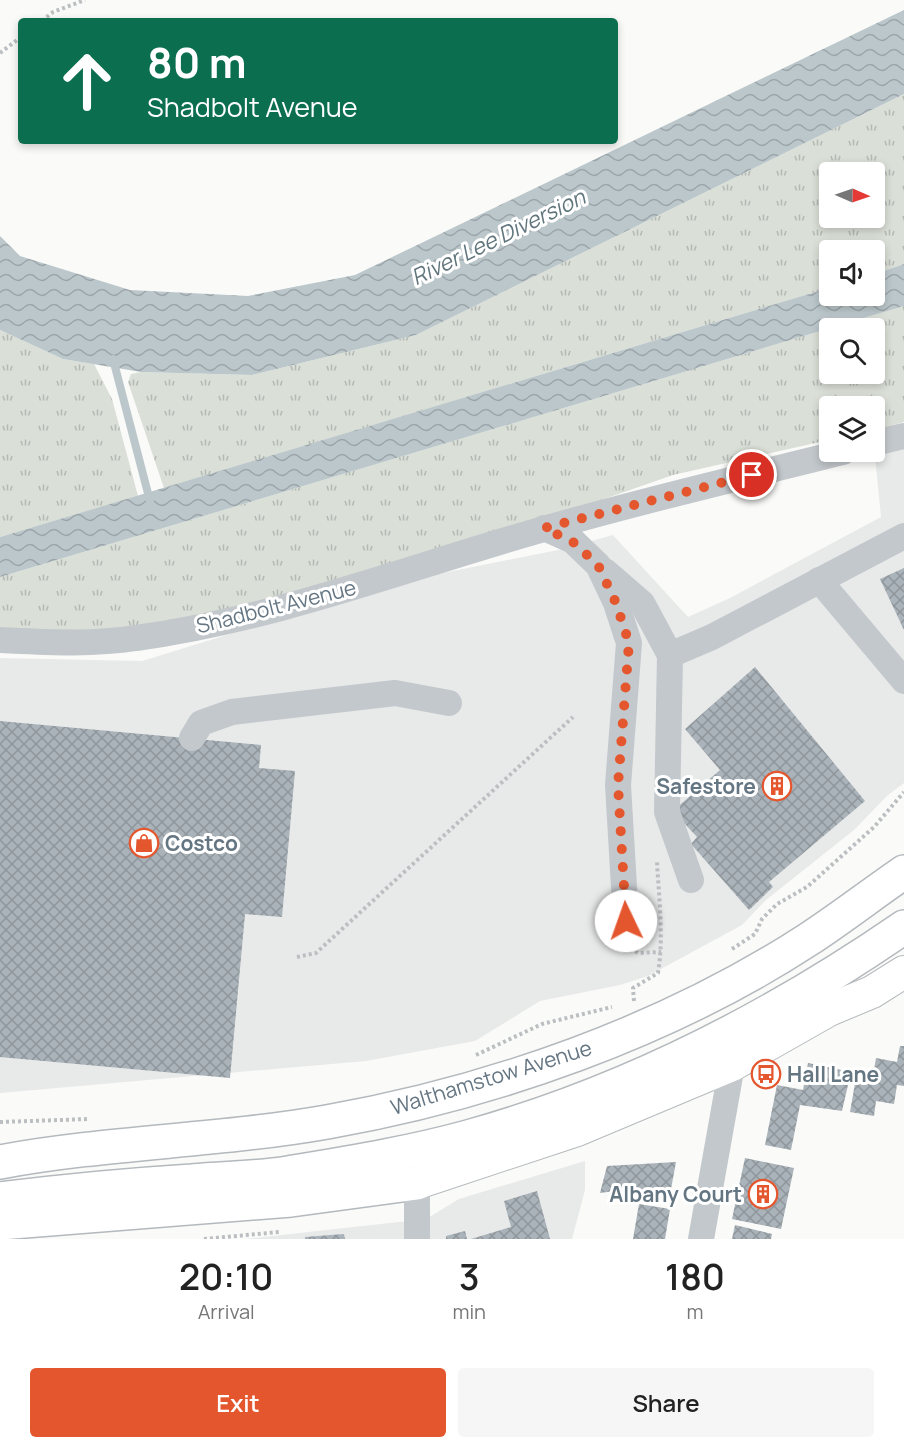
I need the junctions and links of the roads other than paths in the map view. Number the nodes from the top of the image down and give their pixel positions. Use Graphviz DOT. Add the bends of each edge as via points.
graph roads {
  1 [pos="904,436"];
  2 [pos="885,440"];
  3 [pos="819,458"];
  4 [pos="544,528"];
  5 [pos="904,536"];
  6 [pos="598,565"];
  7 [pos="819,580"];
  8 [pos="0,640"];
  9 [pos="670,655"];
  10 [pos="904,681"];
  11 [pos="448,703"];
  12 [pos="192,738"];
  13 [pos="904,872"];
  14 [pos="691,880"];
  15 [pos="904,927"];
  16 [pos="625,932"];
  17 [pos="904,953"];
  18 [pos="904,972"];
  19 [pos="904,988"];
  20 [pos="872,992"];
  21 [pos="829,1010"];
  22 [pos="732,1065"];
  23 [pos="10,1156"];
  24 [pos="417,1184"];
  25 [pos="0,1199"];
  26 [pos="0,1223"];
  27 [pos="417,1239"];
  28 [pos="701,1239"];
  1 -- 2 [label="street"];
  3 -- 4 [label="street, Shadbolt Avenue"];
  4 -- 6 [label="street" via="573,542"];
  4 -- 8 [label="street, Shadbolt Avenue" via="397,575 233,620 135,639"];
  5 -- 7 [label="street"];
  6 -- 9 [label="street" via="642,603"];
  6 -- 16 [label="street" via="629,643 618,785"];
  7 -- 9 [label="street"];
  7 -- 10 [label="street"];
  9 -- 14 [label="street" via="667,812"];
  11 -- 12 [label="street" via="395,693 232,712 201,723"];
  13 -- 23 [label="highway, Walthamstow Avenue" via="808,939 722,988 633,1031 545,1065 453,1093 325,1122"];
  15 -- 25 [label="highway" via="822,982 743,1027 651,1072 561,1108 466,1138 285,1174"];
  17 -- 21 [label="main road"];
  18 -- 20 [label="main road"];
  19 -- 20 [label="main road"];
  20 -- 21 [label="main road"];
  21 -- 22 [label="main road"];
  22 -- 24 [label="main road" via="577,1131"];
  22 -- 28 [label="street"];
  24 -- 26 [label="highway" via="259,1203"];
  24 -- 27 [label="street"];
}
